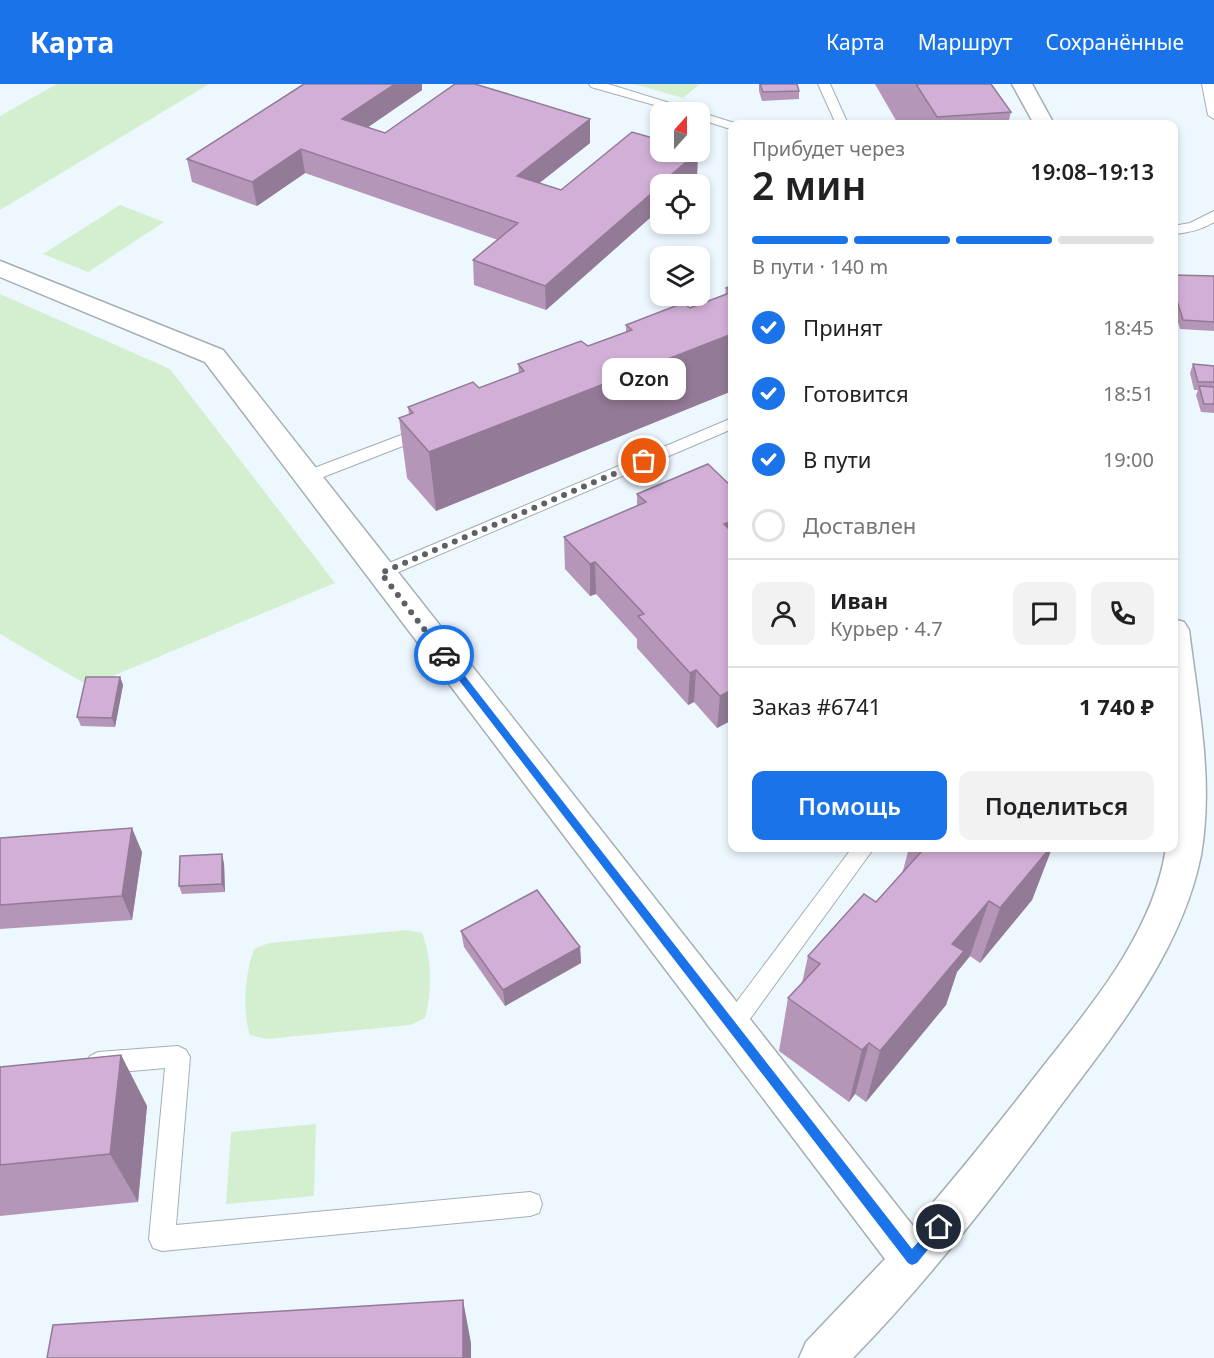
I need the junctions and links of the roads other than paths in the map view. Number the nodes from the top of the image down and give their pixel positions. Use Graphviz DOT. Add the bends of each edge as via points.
graph roads {
  1 [pos="595,84"];
  2 [pos="824,84"];
  3 [pos="1022,84"];
  4 [pos="1208,84"];
  5 [pos="657,102"];
  6 [pos="1214,115"];
  7 [pos="710,118"];
  8 [pos="840,120"];
  9 [pos="1042,120"];
  10 [pos="728,124"];
  11 [pos="1214,215"];
  12 [pos="1178,230"];
  13 [pos="0,268"];
  14 [pos="728,425"];
  15 [pos="438,426"];
  16 [pos="307,477"];
  17 [pos="381,573"];
  18 [pos="1178,677"];
  19 [pos="861,852"];
  20 [pos="731,1027"];
  21 [pos="71,1066"];
  22 [pos="530,1204"];
  23 [pos="912,1259"];
  24 [pos="832,1355"];
  1 -- 5 [label="lane"];
  2 -- 8 [label="lane"];
  3 -- 9 [label="street"];
  4 -- 6 [label="lane"];
  7 -- 10 [label="lane"];
  11 -- 12 [label="lane"];
  13 -- 16 [label="street" via="214,356"];
  14 -- 17 [label="lane"];
  15 -- 16 [label="lane"];
  16 -- 17 [label="street"];
  17 -- 20 [label="street"];
  18 -- 23 [label="street" via="1188,809 1183,855 1170,900 1146,951 1087,1040 1006,1147"];
  19 -- 20 [label="lane"];
  20 -- 23 [label="street"];
  21 -- 22 [label="lane" via="178,1057 162,1239"];
  23 -- 24 [label="street"];
}
